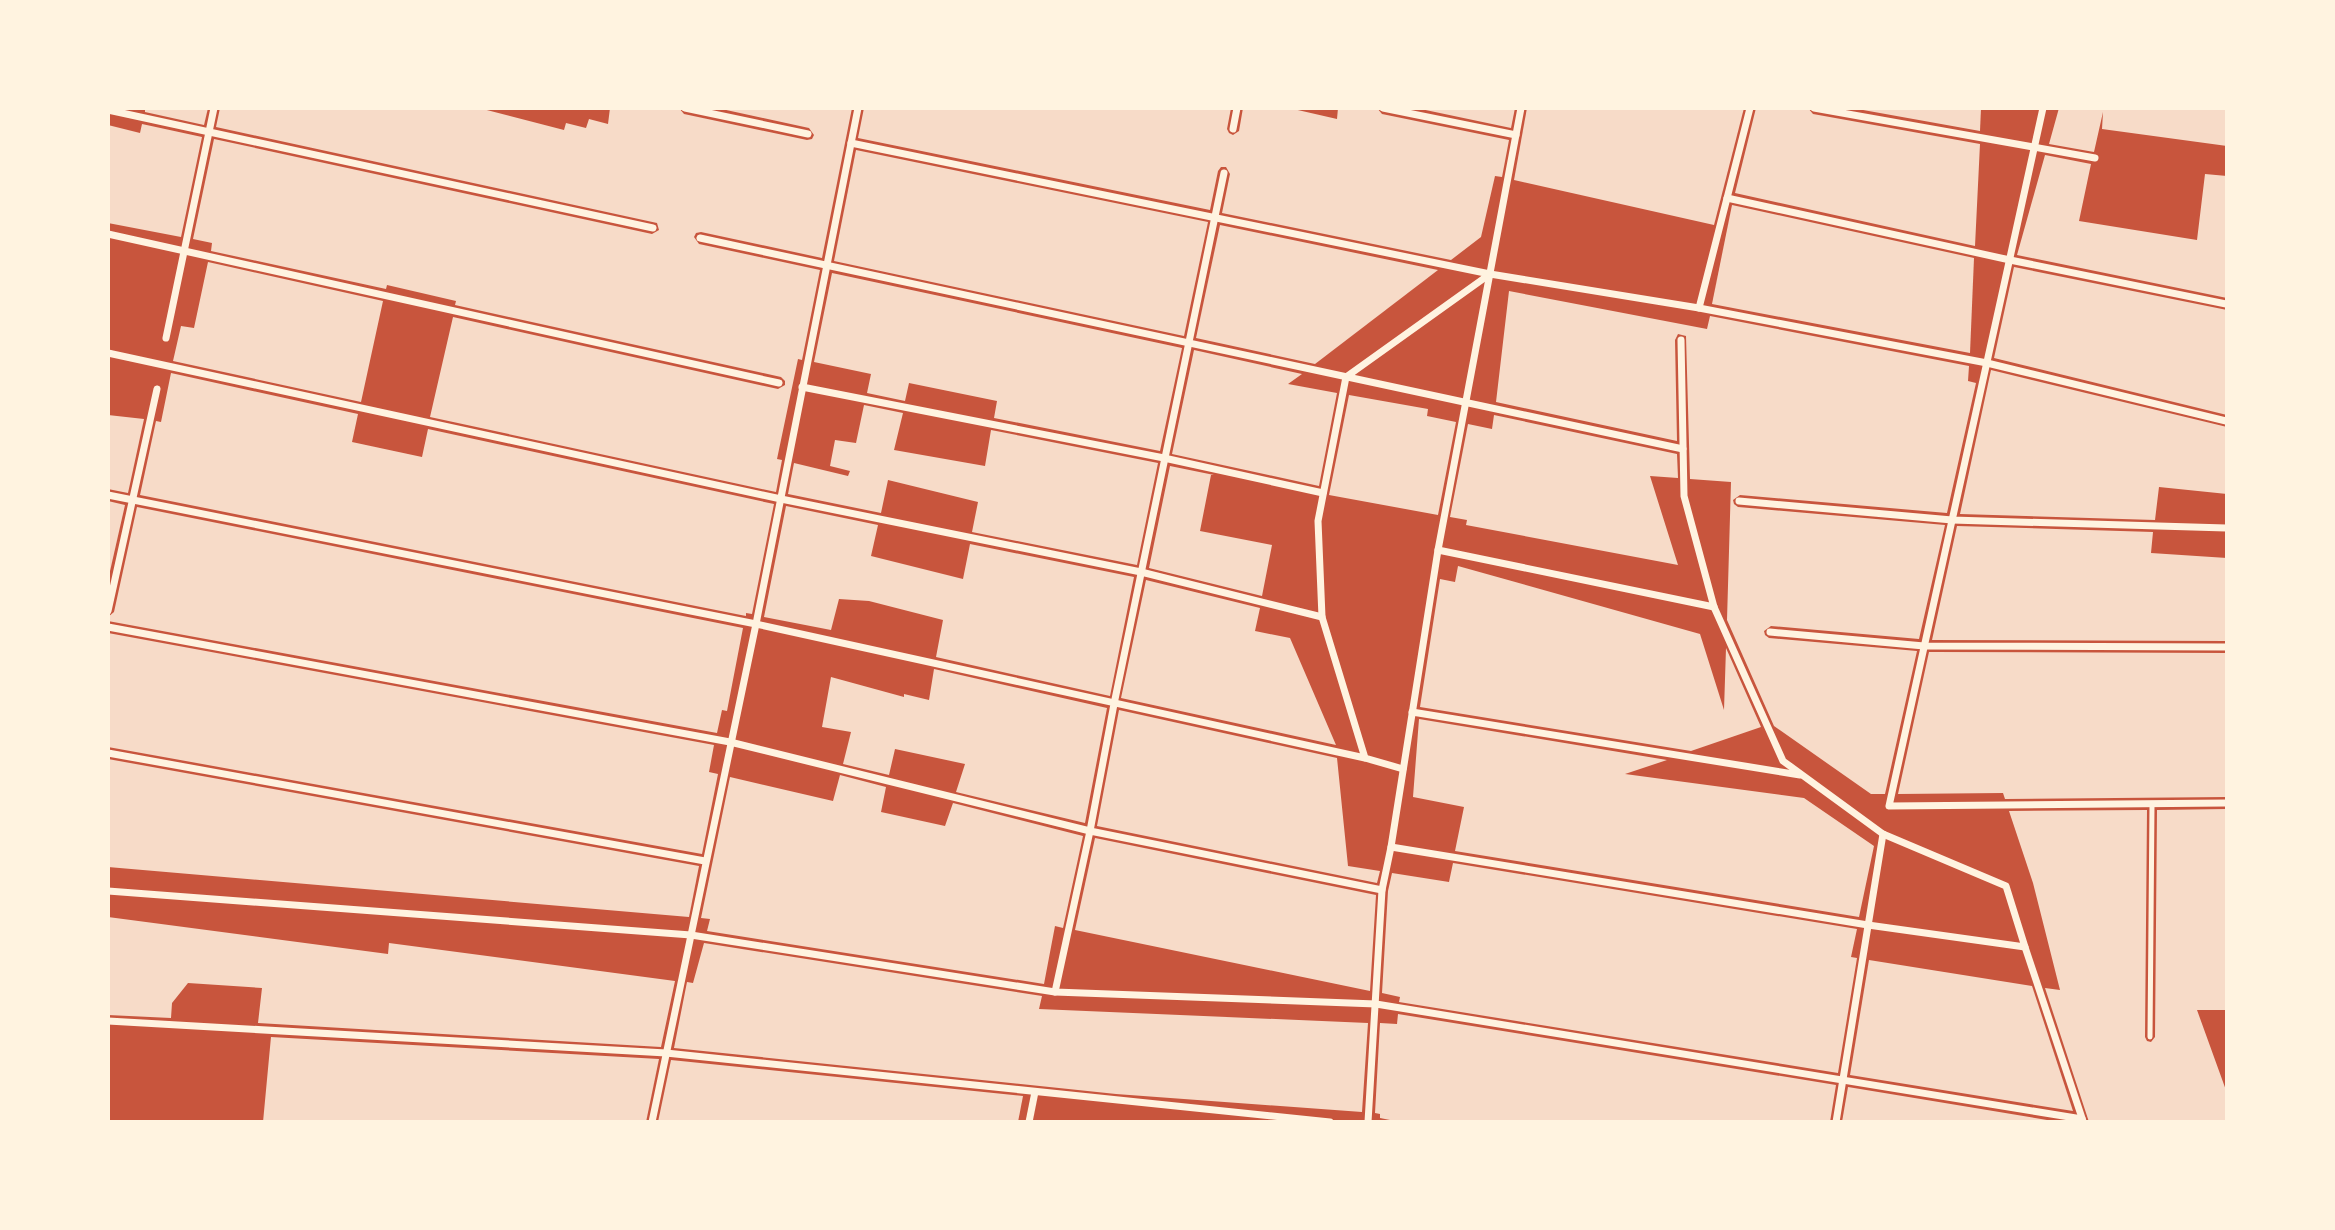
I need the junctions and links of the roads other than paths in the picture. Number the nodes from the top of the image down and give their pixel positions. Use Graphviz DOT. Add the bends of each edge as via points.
graph roads {
  1 [pos="214,108"];
  2 [pos="685,108"];
  3 [pos="858,108"];
  4 [pos="1237,108"];
  5 [pos="1383,108"];
  6 [pos="1521,108"];
  7 [pos="1750,108"];
  8 [pos="1814,108"];
  9 [pos="2043,108"];
  10 [pos="108,110"];
  11 [pos="1233,129"];
  12 [pos="209,132"];
  13 [pos="808,134"];
  14 [pos="1516,135"];
  15 [pos="851,143"];
  16 [pos="2035,147"];
  17 [pos="2095,158"];
  18 [pos="1224,173"];
  19 [pos="1727,198"];
  20 [pos="1214,217"];
  21 [pos="653,228"];
  22 [pos="108,234"];
  23 [pos="700,238"];
  24 [pos="184,251"];
  25 [pos="2010,260"];
  26 [pos="827,265"];
  27 [pos="1490,274"];
  28 [pos="2227,304"];
  29 [pos="1699,308"];
  30 [pos="166,338"];
  31 [pos="1681,340"];
  32 [pos="1188,343"];
  33 [pos="108,353"];
  34 [pos="1987,363"];
  35 [pos="1346,377"];
  36 [pos="779,383"];
  37 [pos="802,387"];
  38 [pos="157,389"];
  39 [pos="1465,403"];
  40 [pos="2227,421"];
  41 [pos="1683,449"];
  42 [pos="1164,458"];
  43 [pos="1323,493"];
  44 [pos="108,495"];
  45 [pos="780,499"];
  46 [pos="133,500"];
  47 [pos="1739,501"];
  48 [pos="1952,520"];
  49 [pos="2227,528"];
  50 [pos="1438,550"];
  51 [pos="1141,572"];
  52 [pos="1714,607"];
  53 [pos="108,611"];
  54 [pos="1322,617"];
  55 [pos="756,624"];
  56 [pos="108,627"];
  57 [pos="1770,632"];
  58 [pos="1924,646"];
  59 [pos="2227,647"];
  60 [pos="1114,704"];
  61 [pos="1412,712"];
  62 [pos="730,742"];
  63 [pos="108,753"];
  64 [pos="1365,758"];
  65 [pos="1403,769"];
  66 [pos="1804,776"];
  67 [pos="2227,803"];
  68 [pos="2152,805"];
  69 [pos="1090,831"];
  70 [pos="1883,834"];
  71 [pos="1391,847"];
  72 [pos="705,862"];
  73 [pos="1382,890"];
  74 [pos="108,891"];
  75 [pos="1868,925"];
  76 [pos="691,934"];
  77 [pos="2025,947"];
  78 [pos="1055,992"];
  79 [pos="1376,1004"];
  80 [pos="108,1021"];
  81 [pos="2150,1037"];
  82 [pos="666,1053"];
  83 [pos="1843,1080"];
  84 [pos="1035,1092"];
  85 [pos="2082,1120"];
  86 [pos="652,1122"];
  87 [pos="1029,1122"];
  88 [pos="1331,1122"];
  89 [pos="1368,1122"];
  90 [pos="1836,1122"];
  1 -- 12 [label="street"];
  2 -- 13 [label="street"];
  3 -- 15 [label="street"];
  4 -- 11 [label="street"];
  5 -- 14 [label="street"];
  6 -- 14 [label="street"];
  7 -- 19 [label="street"];
  8 -- 16 [label="street"];
  9 -- 16 [label="street"];
  10 -- 12 [label="street"];
  12 -- 21 [label="street"];
  12 -- 24 [label="street"];
  14 -- 27 [label="street"];
  15 -- 20 [label="street"];
  15 -- 26 [label="street"];
  16 -- 17 [label="street"];
  16 -- 25 [label="street"];
  18 -- 20 [label="street"];
  19 -- 25 [label="street"];
  19 -- 29 [label="street"];
  20 -- 27 [label="street"];
  20 -- 32 [label="street"];
  22 -- 24 [label="street"];
  23 -- 26 [label="street"];
  24 -- 30 [label="street"];
  24 -- 36 [label="street"];
  25 -- 28 [label="street"];
  25 -- 34 [label="street"];
  26 -- 32 [label="street"];
  26 -- 37 [label="street"];
  27 -- 29 [label="street"];
  27 -- 35 [label="street"];
  27 -- 39 [label="street"];
  29 -- 34 [label="street"];
  31 -- 41 [label="street"];
  32 -- 35 [label="street"];
  32 -- 42 [label="street"];
  33 -- 45 [label="street"];
  34 -- 40 [label="street"];
  34 -- 48 [label="street"];
  35 -- 39 [label="street"];
  35 -- 43 [label="street"];
  37 -- 42 [label="street"];
  37 -- 45 [label="street"];
  38 -- 46 [label="street"];
  39 -- 41 [label="street"];
  39 -- 50 [label="street"];
  41 -- 52 [label="street" via="1684,496"];
  42 -- 43 [label="street"];
  42 -- 51 [label="street"];
  43 -- 54 [label="street" via="1318,521"];
  44 -- 46 [label="street"];
  45 -- 51 [label="street"];
  45 -- 55 [label="street"];
  46 -- 53 [label="street"];
  46 -- 55 [label="street"];
  47 -- 48 [label="street"];
  48 -- 49 [label="street"];
  48 -- 58 [label="street"];
  50 -- 52 [label="street"];
  50 -- 61 [label="street"];
  51 -- 54 [label="street"];
  51 -- 60 [label="street"];
  52 -- 66 [label="street" via="1783,761"];
  54 -- 64 [label="street"];
  55 -- 60 [label="street"];
  55 -- 62 [label="street"];
  56 -- 62 [label="street"];
  57 -- 58 [label="street"];
  58 -- 59 [label="street"];
  58 -- 68 [label="street" via="1889,806"];
  60 -- 64 [label="street"];
  60 -- 69 [label="street"];
  61 -- 65 [label="street"];
  61 -- 66 [label="street"];
  62 -- 69 [label="street"];
  62 -- 72 [label="street"];
  63 -- 72 [label="street"];
  64 -- 65 [label="street"];
  65 -- 71 [label="street"];
  66 -- 70 [label="street"];
  67 -- 68 [label="street"];
  68 -- 81 [label="lane"];
  69 -- 73 [label="street"];
  69 -- 78 [label="street"];
  70 -- 75 [label="street"];
  70 -- 77 [label="street" via="2006,886"];
  71 -- 73 [label="street"];
  71 -- 75 [label="street"];
  72 -- 76 [label="street"];
  73 -- 79 [label="street"];
  74 -- 76 [label="street"];
  75 -- 77 [label="street"];
  75 -- 83 [label="street"];
  76 -- 78 [label="street"];
  76 -- 82 [label="street"];
  77 -- 85 [label="street"];
  78 -- 79 [label="street"];
  79 -- 83 [label="street"];
  79 -- 89 [label="street"];
  80 -- 82 [label="street"];
  82 -- 84 [label="street"];
  82 -- 86 [label="street"];
  83 -- 85 [label="street"];
  83 -- 90 [label="street"];
  84 -- 87 [label="street"];
  84 -- 88 [label="street"];
}
